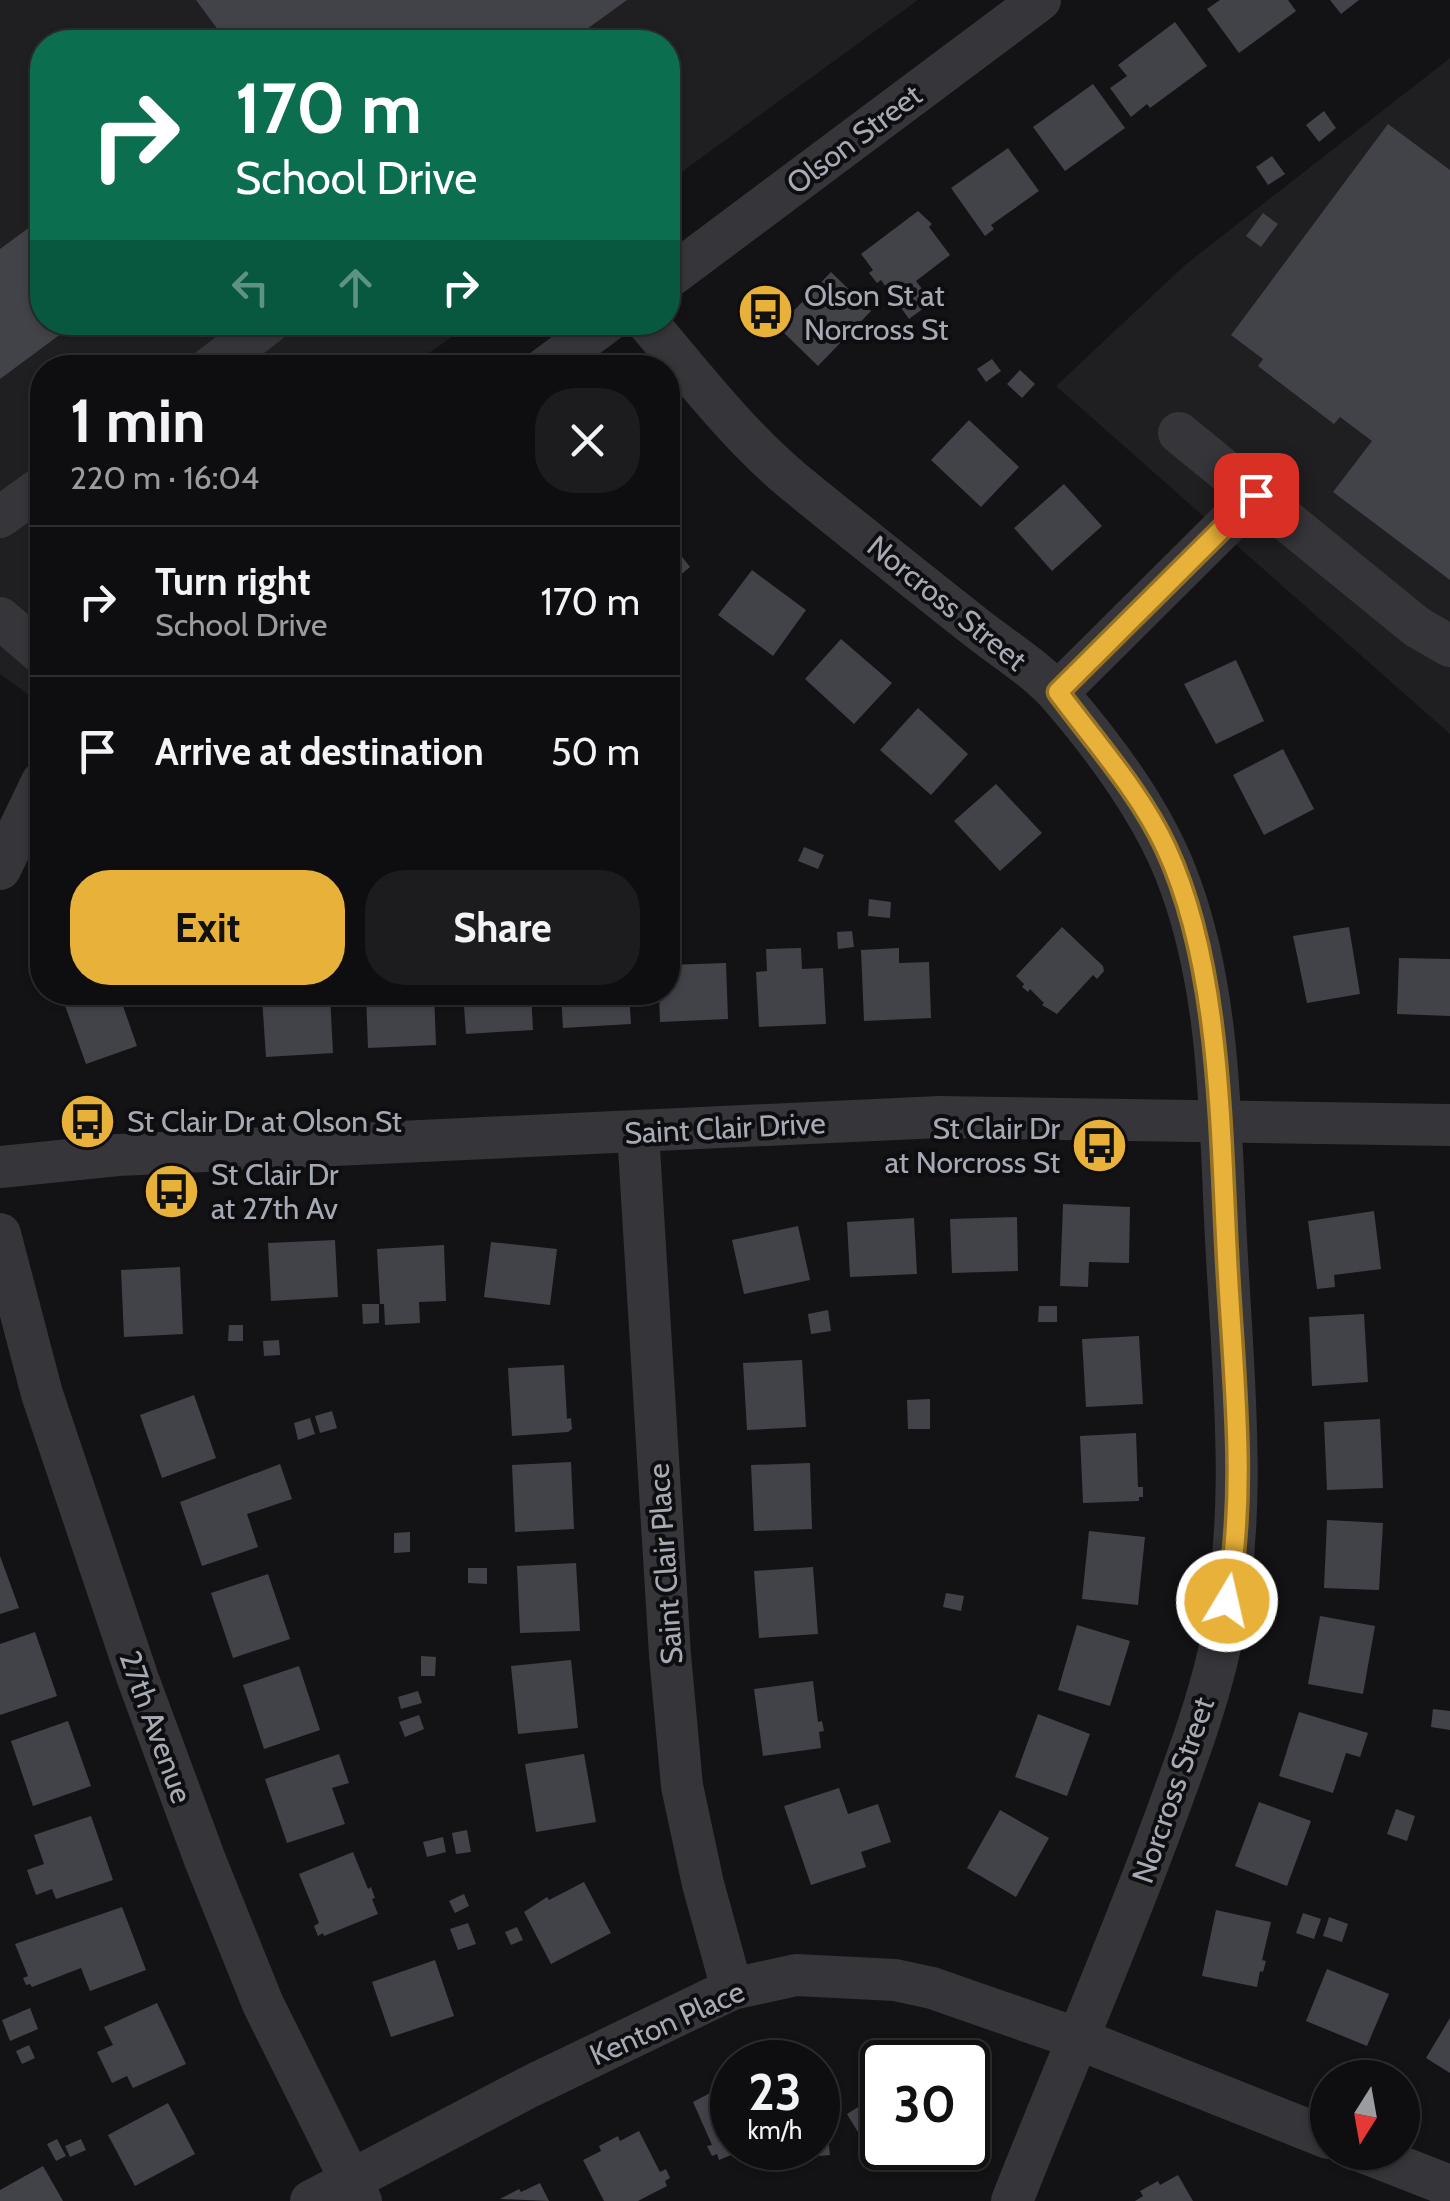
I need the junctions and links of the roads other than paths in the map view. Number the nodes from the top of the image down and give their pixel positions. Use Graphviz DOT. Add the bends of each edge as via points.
graph roads {
  1 [pos="1040,0"];
  2 [pos="680,269"];
  3 [pos="253,335"];
  4 [pos="589,335"];
  5 [pos="658,335"];
  6 [pos="227,355"];
  7 [pos="563,355"];
  8 [pos="675,355"];
  9 [pos="680,360"];
  10 [pos="1179,432"];
  11 [pos="30,495"];
  12 [pos="1256,495"];
  13 [pos="0,516"];
  14 [pos="0,618"];
  15 [pos="30,644"];
  16 [pos="1450,646"];
  17 [pos="1058,692"];
  18 [pos="30,807"];
  19 [pos="0,869"];
  20 [pos="1220,1123"];
  21 [pos="1450,1126"];
  22 [pos="638,1132"];
  23 [pos="0,1168"];
  24 [pos="0,1234"];
  25 [pos="732,1990"];
  26 [pos="1076,2038"];
  27 [pos="1310,2131"];
  28 [pos="1410,2170"];
  29 [pos="1450,2186"];
  30 [pos="355,2191"];
  31 [pos="312,2201"];
  32 [pos="1012,2201"];
  1 -- 2 [label="street, Olson Street"];
  3 -- 6 [label="street"];
  4 -- 7 [label="street"];
  5 -- 8 [label="street, Norcross Street"];
  9 -- 17 [label="street, Norcross Street" via="789,478"];
  10 -- 12 [label="street"];
  11 -- 13 [label="street"];
  12 -- 16 [label="street" via="1417,627"];
  12 -- 17 [label="street"];
  14 -- 15 [label="street"];
  17 -- 20 [label="street, Norcross Street" via="1137,800 1178,877 1210,1012"];
  18 -- 19 [label="street"];
  20 -- 21 [label="street, Saint Clair Drive"];
  20 -- 22 [label="street, Saint Clair Drive" via="938,1116"];
  20 -- 26 [label="street, Norcross Street" via="1237,1451 1234,1562 1220,1649 1192,1744 1124,1931"];
  22 -- 23 [label="street, Saint Clair Drive" via="118,1155"];
  22 -- 25 [label="street, Saint Clair Place" via="682,1786"];
  24 -- 30 [label="street, 27th Avenue" via="42,1394 138,1679 263,2004"];
  25 -- 26 [label="street, Kenton Place" via="796,1976 895,1980"];
  25 -- 30 [label="street, Kenton Place" via="531,2086"];
  26 -- 27 [label="street, Kenton Place"];
  26 -- 32 [label="street, Norcross Street"];
  28 -- 29 [label="street"];
  30 -- 31 [label="street, Kenton Place"];
}
